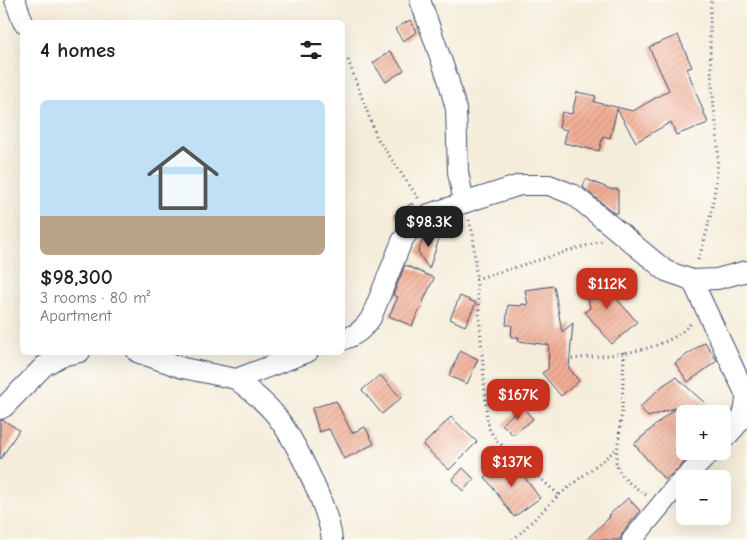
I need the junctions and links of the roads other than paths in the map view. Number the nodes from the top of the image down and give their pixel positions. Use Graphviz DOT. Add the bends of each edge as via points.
graph roads {
  1 [pos="16,0"];
  2 [pos="420,0"];
  3 [pos="22,20"];
  4 [pos="464,203"];
  5 [pos="747,271"];
  6 [pos="692,280"];
  7 [pos="345,339"];
  8 [pos="66,355"];
  9 [pos="146,355"];
  10 [pos="300,355"];
  11 [pos="236,379"];
  12 [pos="0,408"];
  13 [pos="731,432"];
  14 [pos="703,460"];
  15 [pos="332,540"];
  16 [pos="632,540"];
  1 -- 3 [label="street"];
  2 -- 4 [label="street" via="456,109 458,172"];
  4 -- 6 [label="street" via="520,185 549,184 574,195 666,271"];
  4 -- 7 [label="street" via="429,214 413,226 402,241 371,318 365,327"];
  5 -- 6 [label="street" via="717,279"];
  6 -- 13 [label="street" via="746,395 746,407 740,423"];
  8 -- 12 [label="street" via="44,366"];
  9 -- 11 [label="street" via="183,368"];
  10 -- 11 [label="street"];
  11 -- 15 [label="street" via="274,412 290,436 321,503"];
  14 -- 16 [label="street"];
}
